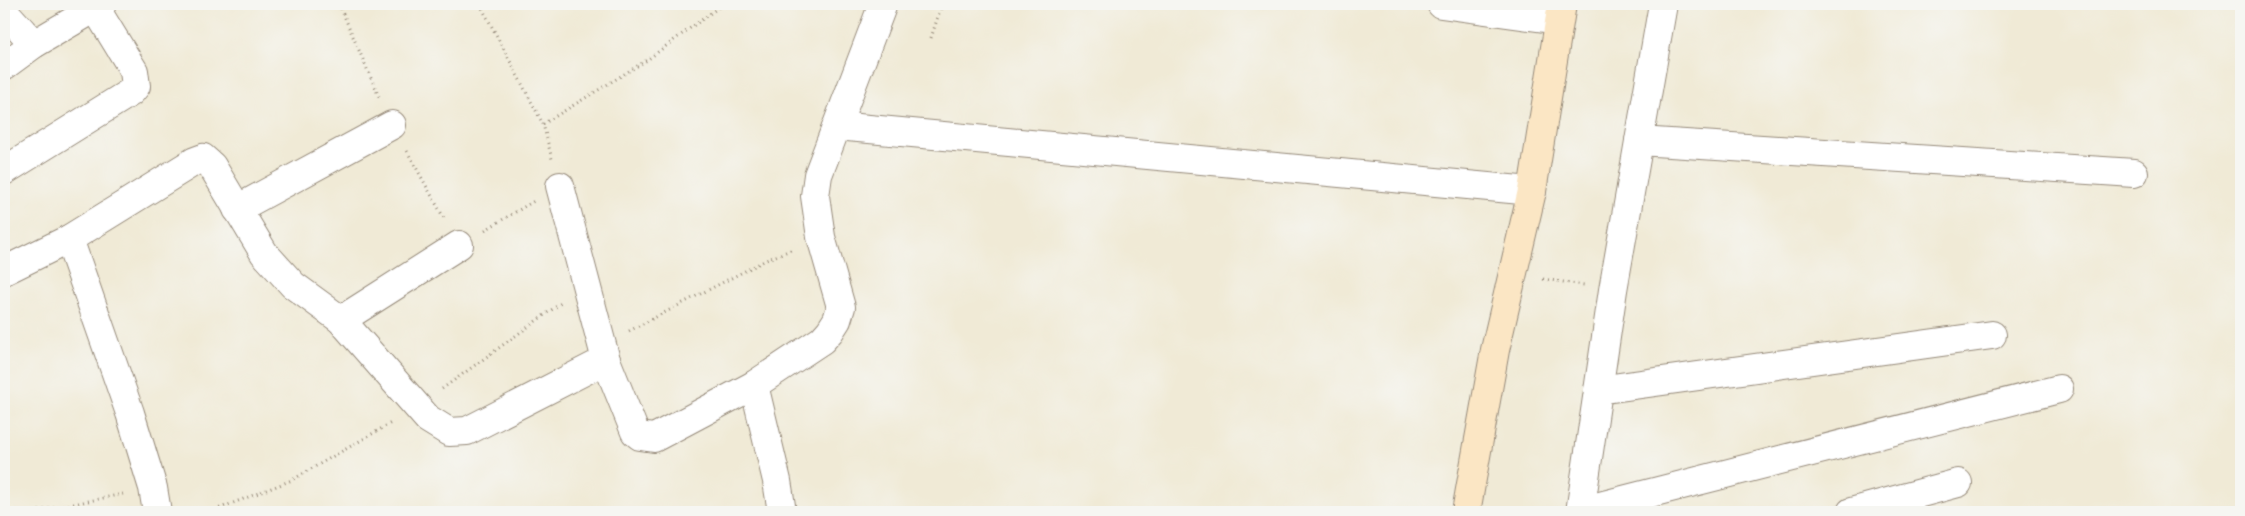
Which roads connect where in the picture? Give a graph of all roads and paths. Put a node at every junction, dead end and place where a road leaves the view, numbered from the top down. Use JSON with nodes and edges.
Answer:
{"nodes":[{"id":1,"x":339,"y":4,"type":"edge"},
{"id":2,"x":480,"y":4,"type":"edge"},
{"id":3,"x":723,"y":4,"type":"edge"},
{"id":4,"x":883,"y":4,"type":"edge"},
{"id":5,"x":942,"y":4,"type":"edge"},
{"id":6,"x":1441,"y":4,"type":"edge"},
{"id":7,"x":1663,"y":4,"type":"edge"},
{"id":8,"x":97,"y":5,"type":"edge"},
{"id":9,"x":4,"y":12,"type":"edge"},
{"id":10,"x":1560,"y":12,"type":"edge"},
{"id":11,"x":932,"y":38,"type":"dead end"},
{"id":12,"x":34,"y":44,"type":"junction"},
{"id":13,"x":4,"y":66,"type":"edge"},
{"id":14,"x":392,"y":125,"type":"junction"},
{"id":15,"x":837,"y":126,"type":"junction"},
{"id":16,"x":1639,"y":141,"type":"junction"},
{"id":17,"x":4,"y":171,"type":"edge"},
{"id":18,"x":2134,"y":173,"type":"dead end"},
{"id":19,"x":560,"y":186,"type":"joint"},
{"id":20,"x":1532,"y":191,"type":"junction"},
{"id":21,"x":237,"y":209,"type":"junction"},
{"id":22,"x":821,"y":237,"type":"junction"},
{"id":23,"x":69,"y":239,"type":"junction"},
{"id":24,"x":459,"y":245,"type":"junction"},
{"id":25,"x":4,"y":271,"type":"edge"},
{"id":26,"x":1512,"y":275,"type":"junction"},
{"id":27,"x":585,"y":285,"type":"junction"},
{"id":28,"x":1614,"y":290,"type":"junction"},
{"id":29,"x":341,"y":320,"type":"junction"},
{"id":30,"x":1992,"y":335,"type":"dead end"},
{"id":31,"x":604,"y":352,"type":"junction"},
{"id":32,"x":754,"y":384,"type":"junction"},
{"id":33,"x":2059,"y":389,"type":"dead end"},
{"id":34,"x":1598,"y":390,"type":"junction"},
{"id":35,"x":418,"y":407,"type":"junction"},
{"id":36,"x":1958,"y":483,"type":"dead end"},
{"id":37,"x":155,"y":500,"type":"edge"},
{"id":38,"x":1580,"y":511,"type":"edge"},
{"id":39,"x":34,"y":512,"type":"edge"},
{"id":40,"x":210,"y":512,"type":"edge"},
{"id":41,"x":782,"y":512,"type":"edge"},
{"id":42,"x":1466,"y":512,"type":"edge"},
{"id":43,"x":1850,"y":512,"type":"edge"}],
"edges":[{"from":1,"to":14,"type":"path"},
{"from":2,"to":3,"type":"path"},
{"from":4,"to":15,"type":"street"},
{"from":5,"to":11,"type":"path"},
{"from":6,"to":10,"type":"street"},
{"from":7,"to":16,"type":"street"},
{"from":8,"to":12,"type":"street"},
{"from":8,"to":17,"type":"street"},
{"from":9,"to":12,"type":"street"},
{"from":10,"to":20,"type":"street"},
{"from":12,"to":13,"type":"street"},
{"from":14,"to":21,"type":"street"},
{"from":14,"to":24,"type":"path"},
{"from":15,"to":20,"type":"street"},
{"from":15,"to":22,"type":"street"},
{"from":16,"to":18,"type":"street"},
{"from":16,"to":28,"type":"street"},
{"from":19,"to":24,"type":"path"},
{"from":19,"to":27,"type":"street"},
{"from":20,"to":26,"type":"street"},
{"from":21,"to":23,"type":"street"},
{"from":21,"to":29,"type":"street"},
{"from":22,"to":31,"type":"path"},
{"from":22,"to":32,"type":"street"},
{"from":23,"to":25,"type":"street"},
{"from":23,"to":37,"type":"street"},
{"from":24,"to":29,"type":"street"},
{"from":26,"to":28,"type":"path"},
{"from":26,"to":42,"type":"street"},
{"from":27,"to":31,"type":"street"},
{"from":27,"to":35,"type":"path"},
{"from":28,"to":34,"type":"street"},
{"from":29,"to":35,"type":"street"},
{"from":30,"to":34,"type":"street"},
{"from":31,"to":32,"type":"street"},
{"from":31,"to":35,"type":"street"},
{"from":32,"to":41,"type":"street"},
{"from":33,"to":38,"type":"street"},
{"from":34,"to":38,"type":"street"},
{"from":35,"to":40,"type":"path"},
{"from":36,"to":43,"type":"street"},
{"from":37,"to":39,"type":"path"}]}
